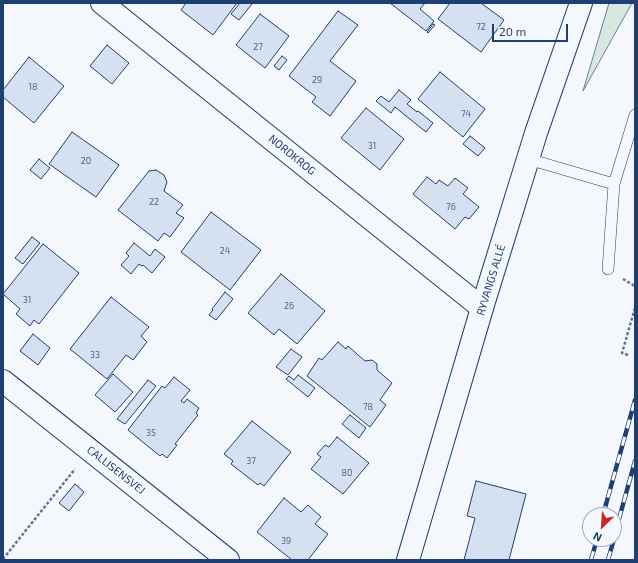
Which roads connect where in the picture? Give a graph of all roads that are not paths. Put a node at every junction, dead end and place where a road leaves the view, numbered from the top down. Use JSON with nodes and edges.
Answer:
{"nodes":[{"id":1,"x":102,"y":3,"type":"edge"},
{"id":2,"x":581,"y":3,"type":"edge"},
{"id":3,"x":635,"y":116,"type":"edge"},
{"id":4,"x":528,"y":159,"type":"junction"},
{"id":5,"x":614,"y":184,"type":"junction"},
{"id":6,"x":608,"y":269,"type":"dead end"},
{"id":7,"x":482,"y":308,"type":"junction"},
{"id":8,"x":3,"y":381,"type":"edge"},
{"id":9,"x":228,"y":560,"type":"edge"},
{"id":10,"x":408,"y":560,"type":"edge"}],
"edges":[{"from":1,"to":7,"type":"street","name":"NORDKROG"},
{"from":2,"to":4,"type":"street","name":"RYVANGS ALLÉ"},
{"from":3,"to":5,"type":"lane"},
{"from":4,"to":5,"type":"lane"},
{"from":4,"to":7,"type":"street","name":"RYVANGS ALLÉ"},
{"from":5,"to":6,"type":"lane"},
{"from":7,"to":10,"type":"street","name":"RYVANGS ALLÉ"},
{"from":8,"to":9,"type":"street","name":"CALLISENSVEJ"}]}
